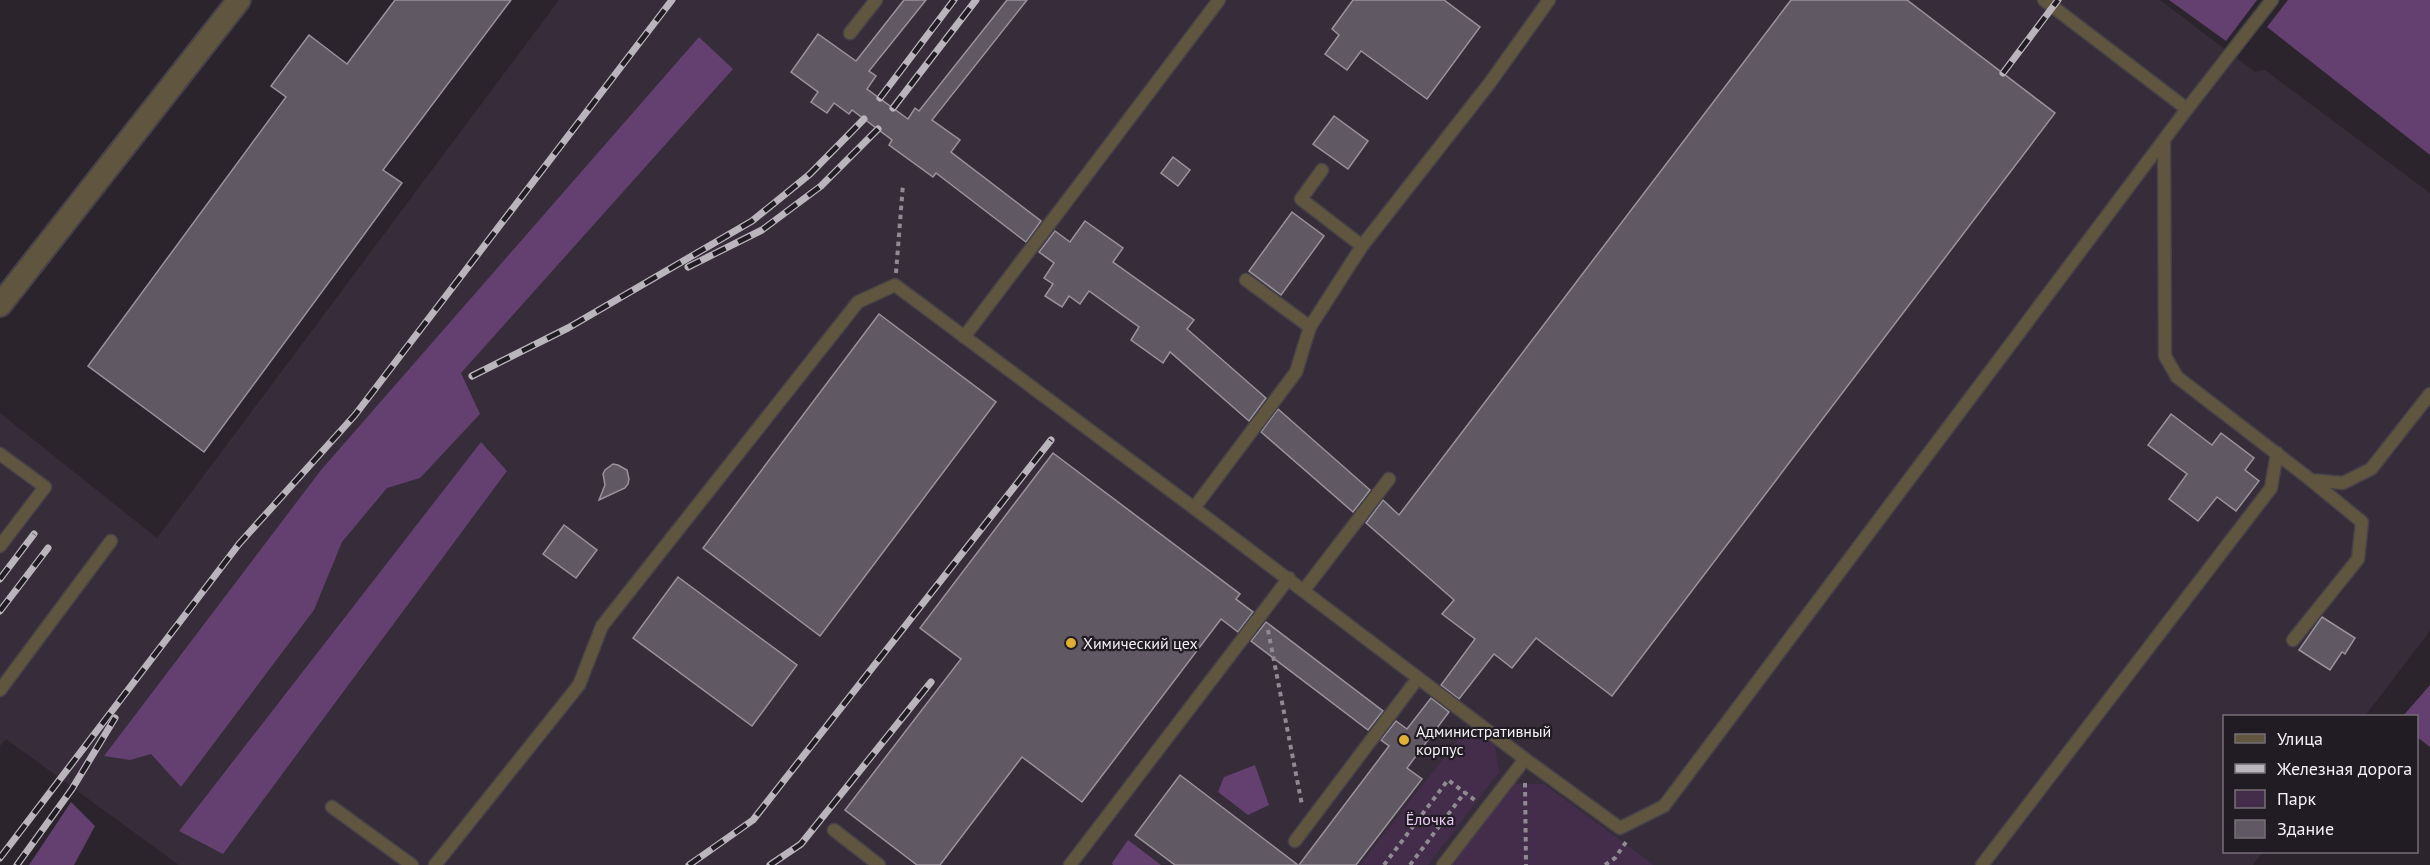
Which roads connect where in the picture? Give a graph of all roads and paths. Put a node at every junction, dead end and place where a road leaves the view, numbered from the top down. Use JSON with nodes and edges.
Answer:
{"nodes":[{"id":1,"x":239,"y":0,"type":"edge"},
{"id":2,"x":876,"y":0,"type":"edge"},
{"id":3,"x":1219,"y":0,"type":"edge"},
{"id":4,"x":1550,"y":0,"type":"edge"},
{"id":5,"x":2044,"y":0,"type":"edge"},
{"id":6,"x":2272,"y":0,"type":"edge"},
{"id":7,"x":850,"y":33,"type":"dead end"},
{"id":8,"x":2187,"y":109,"type":"junction"},
{"id":9,"x":2164,"y":140,"type":"junction"},
{"id":10,"x":1323,"y":170,"type":"dead end"},
{"id":11,"x":903,"y":184,"type":"dead end"},
{"id":12,"x":1362,"y":246,"type":"junction"},
{"id":13,"x":1246,"y":280,"type":"dead end"},
{"id":14,"x":895,"y":285,"type":"junction"},
{"id":15,"x":0,"y":304,"type":"edge"},
{"id":16,"x":1310,"y":327,"type":"junction"},
{"id":17,"x":964,"y":337,"type":"junction"},
{"id":18,"x":2430,"y":394,"type":"edge"},
{"id":19,"x":2277,"y":453,"type":"junction"},
{"id":20,"x":0,"y":454,"type":"edge"},
{"id":21,"x":1389,"y":479,"type":"dead end"},
{"id":22,"x":2312,"y":480,"type":"junction"},
{"id":23,"x":1194,"y":508,"type":"junction"},
{"id":24,"x":111,"y":541,"type":"dead end"},
{"id":25,"x":0,"y":546,"type":"edge"},
{"id":26,"x":1288,"y":579,"type":"junction"},
{"id":27,"x":1304,"y":590,"type":"junction"},
{"id":28,"x":1264,"y":611,"type":"junction"},
{"id":29,"x":2293,"y":640,"type":"dead end"},
{"id":30,"x":1418,"y":678,"type":"junction"},
{"id":31,"x":0,"y":690,"type":"edge"},
{"id":32,"x":1525,"y":759,"type":"junction"},
{"id":33,"x":1465,"y":792,"type":"junction"},
{"id":34,"x":332,"y":807,"type":"dead end"},
{"id":35,"x":1486,"y":809,"type":"junction"},
{"id":36,"x":1306,"y":827,"type":"junction"},
{"id":37,"x":1620,"y":828,"type":"junction"},
{"id":38,"x":834,"y":830,"type":"dead end"},
{"id":39,"x":1295,"y":841,"type":"dead end"},
{"id":40,"x":412,"y":865,"type":"edge"},
{"id":41,"x":435,"y":865,"type":"edge"},
{"id":42,"x":879,"y":865,"type":"edge"},
{"id":43,"x":1070,"y":865,"type":"edge"},
{"id":44,"x":1384,"y":865,"type":"edge"},
{"id":45,"x":1410,"y":865,"type":"edge"},
{"id":46,"x":1443,"y":865,"type":"edge"},
{"id":47,"x":1526,"y":865,"type":"edge"},
{"id":48,"x":1605,"y":865,"type":"edge"},
{"id":49,"x":1982,"y":865,"type":"edge"}],
"edges":[{"from":1,"to":15,"type":"street"},
{"from":2,"to":7,"type":"lane"},
{"from":3,"to":17,"type":"lane"},
{"from":4,"to":12,"type":"lane"},
{"from":5,"to":8,"type":"lane"},
{"from":6,"to":8,"type":"lane"},
{"from":8,"to":9,"type":"lane"},
{"from":9,"to":19,"type":"lane"},
{"from":9,"to":37,"type":"lane"},
{"from":10,"to":12,"type":"lane"},
{"from":11,"to":14,"type":"path"},
{"from":12,"to":16,"type":"lane"},
{"from":13,"to":16,"type":"lane"},
{"from":14,"to":17,"type":"lane"},
{"from":14,"to":41,"type":"lane"},
{"from":16,"to":23,"type":"lane"},
{"from":17,"to":23,"type":"lane"},
{"from":18,"to":22,"type":"lane"},
{"from":19,"to":22,"type":"lane"},
{"from":19,"to":49,"type":"lane"},
{"from":20,"to":25,"type":"lane"},
{"from":21,"to":27,"type":"lane"},
{"from":22,"to":29,"type":"lane"},
{"from":23,"to":26,"type":"lane"},
{"from":24,"to":31,"type":"lane"},
{"from":26,"to":27,"type":"lane"},
{"from":26,"to":28,"type":"lane"},
{"from":27,"to":30,"type":"lane"},
{"from":28,"to":36,"type":"path"},
{"from":28,"to":43,"type":"lane"},
{"from":30,"to":32,"type":"lane"},
{"from":30,"to":36,"type":"lane"},
{"from":32,"to":35,"type":"lane"},
{"from":32,"to":37,"type":"lane"},
{"from":32,"to":47,"type":"path"},
{"from":33,"to":35,"type":"path"},
{"from":33,"to":44,"type":"path"},
{"from":33,"to":45,"type":"path"},
{"from":34,"to":40,"type":"lane"},
{"from":35,"to":46,"type":"lane"},
{"from":36,"to":39,"type":"lane"},
{"from":37,"to":48,"type":"path"},
{"from":38,"to":42,"type":"lane"}]}
